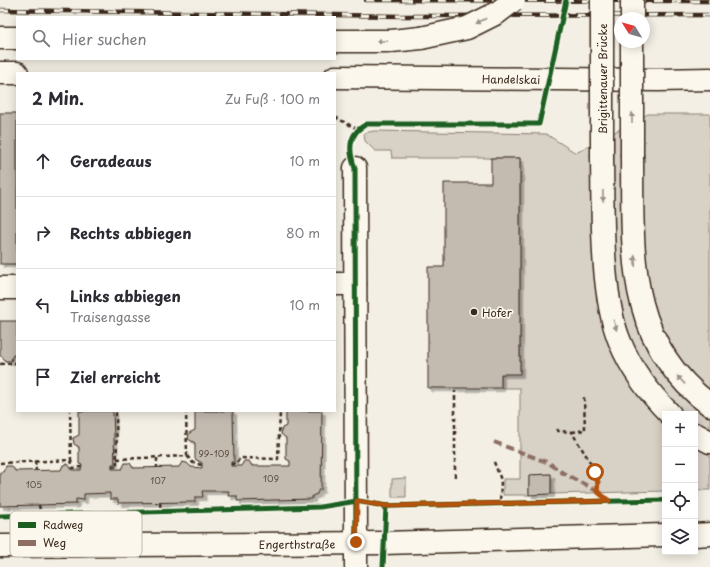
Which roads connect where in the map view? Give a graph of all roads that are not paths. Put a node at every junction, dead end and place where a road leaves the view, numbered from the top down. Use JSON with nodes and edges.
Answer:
{"nodes":[{"id":1,"x":514,"y":0,"type":"edge"},
{"id":2,"x":602,"y":0,"type":"edge"},
{"id":3,"x":632,"y":0,"type":"edge"},
{"id":4,"x":632,"y":12,"type":"edge"},
{"id":5,"x":0,"y":38,"type":"edge"},
{"id":6,"x":16,"y":38,"type":"edge"},
{"id":7,"x":336,"y":41,"type":"edge"},
{"id":8,"x":632,"y":48,"type":"edge"},
{"id":9,"x":0,"y":73,"type":"edge"},
{"id":10,"x":16,"y":73,"type":"edge"},
{"id":11,"x":336,"y":77,"type":"edge"},
{"id":12,"x":710,"y":79,"type":"edge"},
{"id":13,"x":355,"y":168,"type":"dead end"},
{"id":14,"x":345,"y":284,"type":"edge"},
{"id":15,"x":0,"y":288,"type":"edge"},
{"id":16,"x":16,"y":288,"type":"edge"},
{"id":17,"x":710,"y":405,"type":"edge"},
{"id":18,"x":667,"y":411,"type":"edge"},
{"id":19,"x":698,"y":436,"type":"edge"},
{"id":20,"x":710,"y":442,"type":"edge"},
{"id":21,"x":710,"y":534,"type":"edge"},
{"id":22,"x":662,"y":535,"type":"edge"},
{"id":23,"x":698,"y":535,"type":"edge"},
{"id":24,"x":356,"y":542,"type":"junction"},
{"id":25,"x":142,"y":544,"type":"edge"},
{"id":26,"x":0,"y":546,"type":"edge"},
{"id":27,"x":10,"y":546,"type":"edge"},
{"id":28,"x":356,"y":567,"type":"edge"}],
"edges":[{"from":1,"to":7,"type":"main road","one_way":true,"bridge":true},
{"from":2,"to":18,"type":"main road","name":"Brigittenauer Brücke","one_way":true,"bridge":true},
{"from":3,"to":4,"type":"main road","bridge":true},
{"from":5,"to":6,"type":"main road"},
{"from":17,"to":8,"type":"main road","one_way":true,"bridge":true},
{"from":9,"to":10,"type":"main road"},
{"from":11,"to":12,"type":"main road","name":"Handelskai"},
{"from":13,"to":14,"type":"main road"},
{"from":14,"to":24,"type":"main road"},
{"from":15,"to":16,"type":"main road"},
{"from":19,"to":20,"type":"main road"},
{"from":21,"to":23,"type":"main road"},
{"from":22,"to":24,"type":"main road","name":"Engerthstraße"},
{"from":24,"to":25,"type":"main road","name":"Engerthstraße"},
{"from":24,"to":28,"type":"main road"},
{"from":26,"to":27,"type":"main road","name":"Engerthstraße"}]}
